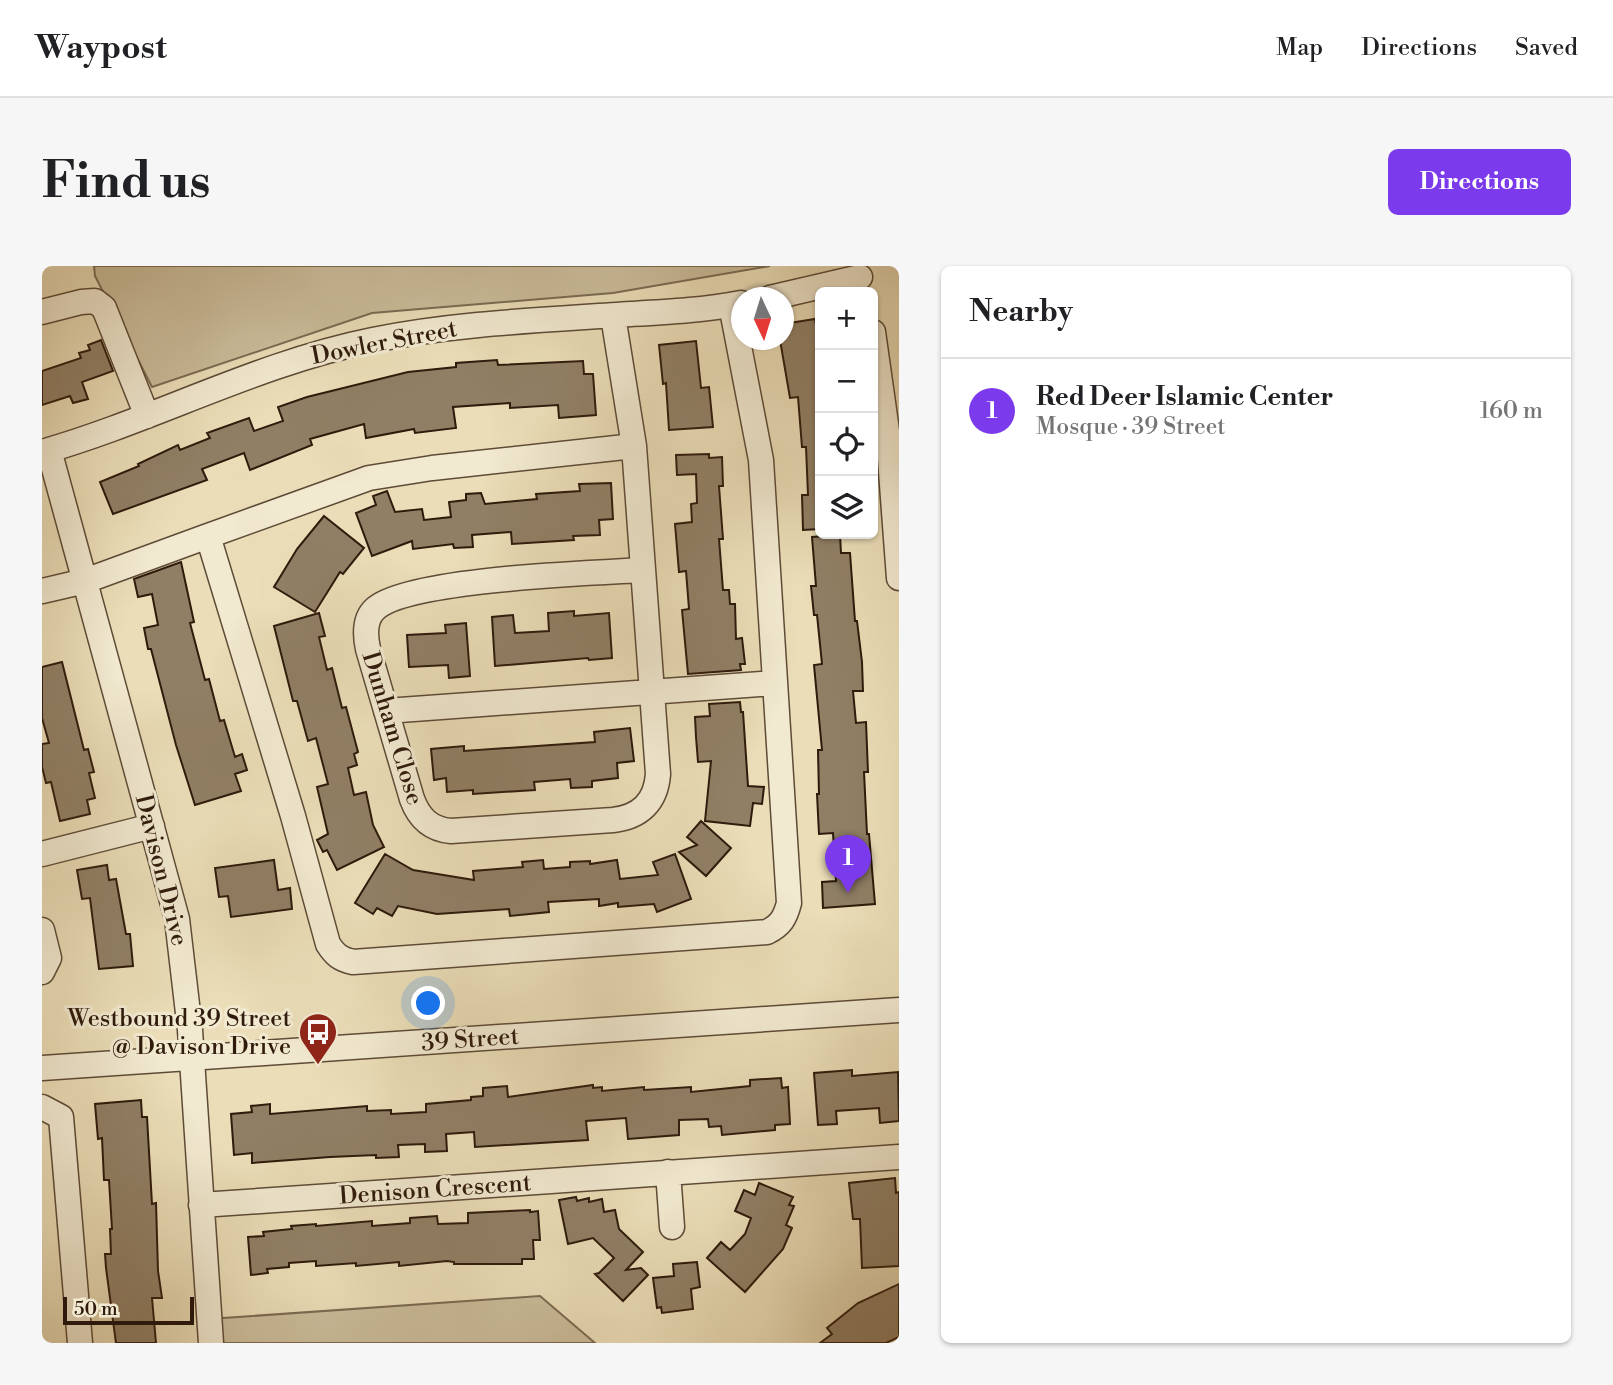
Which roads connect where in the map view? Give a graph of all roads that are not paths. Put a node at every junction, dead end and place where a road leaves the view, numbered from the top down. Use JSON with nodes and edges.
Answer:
{"nodes":[{"id":1,"x":861,"y":278,"type":"edge"},
{"id":2,"x":794,"y":293,"type":"edge"},
{"id":3,"x":731,"y":304,"type":"edge"},
{"id":4,"x":42,"y":312,"type":"edge"},
{"id":5,"x":613,"y":316,"type":"junction"},
{"id":6,"x":743,"y":350,"type":"edge"},
{"id":7,"x":876,"y":350,"type":"edge"},
{"id":8,"x":147,"y":415,"type":"junction"},
{"id":9,"x":634,"y":446,"type":"junction"},
{"id":10,"x":46,"y":451,"type":"edge"},
{"id":11,"x":208,"y":536,"type":"junction"},
{"id":12,"x":898,"y":552,"type":"edge"},
{"id":13,"x":643,"y":570,"type":"junction"},
{"id":14,"x":899,"y":578,"type":"edge"},
{"id":15,"x":85,"y":581,"type":"junction"},
{"id":16,"x":42,"y":591,"type":"edge"},
{"id":17,"x":774,"y":683,"type":"junction"},
{"id":18,"x":651,"y":692,"type":"junction"},
{"id":19,"x":386,"y":711,"type":"junction"},
{"id":20,"x":152,"y":826,"type":"junction"},
{"id":21,"x":42,"y":854,"type":"edge"},
{"id":22,"x":42,"y":930,"type":"edge"},
{"id":23,"x":42,"y":972,"type":"edge"},
{"id":24,"x":899,"y":1010,"type":"edge"},
{"id":25,"x":191,"y":1057,"type":"junction"},
{"id":26,"x":42,"y":1068,"type":"edge"},
{"id":27,"x":42,"y":1107,"type":"edge"},
{"id":28,"x":899,"y":1157,"type":"edge"},
{"id":29,"x":668,"y":1172,"type":"junction"},
{"id":30,"x":201,"y":1205,"type":"junction"},
{"id":31,"x":672,"y":1227,"type":"dead end"},
{"id":32,"x":80,"y":1343,"type":"edge"},
{"id":33,"x":211,"y":1343,"type":"edge"}],
"edges":[{"from":1,"to":2,"type":"street"},
{"from":3,"to":5,"type":"street","name":"Dowler Street"},
{"from":4,"to":8,"type":"street"},
{"from":5,"to":8,"type":"street","name":"Dowler Street"},
{"from":5,"to":9,"type":"street","name":"Dunham Close"},
{"from":6,"to":17,"type":"street"},
{"from":7,"to":12,"type":"street"},
{"from":8,"to":10,"type":"street","name":"Dowler Street"},
{"from":9,"to":11,"type":"street"},
{"from":9,"to":13,"type":"street","name":"Dunham Close"},
{"from":10,"to":15,"type":"street","name":"Davison Drive"},
{"from":11,"to":15,"type":"street"},
{"from":11,"to":17,"type":"street"},
{"from":12,"to":14,"type":"street"},
{"from":13,"to":18,"type":"street","name":"Dunham Close"},
{"from":13,"to":19,"type":"street","name":"Dunham Close"},
{"from":15,"to":16,"type":"street"},
{"from":15,"to":20,"type":"street","name":"Davison Drive"},
{"from":17,"to":18,"type":"street"},
{"from":18,"to":19,"type":"street"},
{"from":18,"to":19,"type":"street","name":"Dunham Close"},
{"from":20,"to":21,"type":"street"},
{"from":20,"to":25,"type":"street","name":"Davison Drive"},
{"from":22,"to":23,"type":"street"},
{"from":24,"to":25,"type":"street","name":"39 Street"},
{"from":25,"to":26,"type":"street","name":"39 Street"},
{"from":25,"to":30,"type":"street","name":"Davison Drive"},
{"from":27,"to":32,"type":"street"},
{"from":28,"to":29,"type":"street","name":"Denison Crescent"},
{"from":29,"to":30,"type":"street","name":"Denison Crescent"},
{"from":29,"to":31,"type":"street"},
{"from":30,"to":33,"type":"street","name":"Davison Drive"}]}
